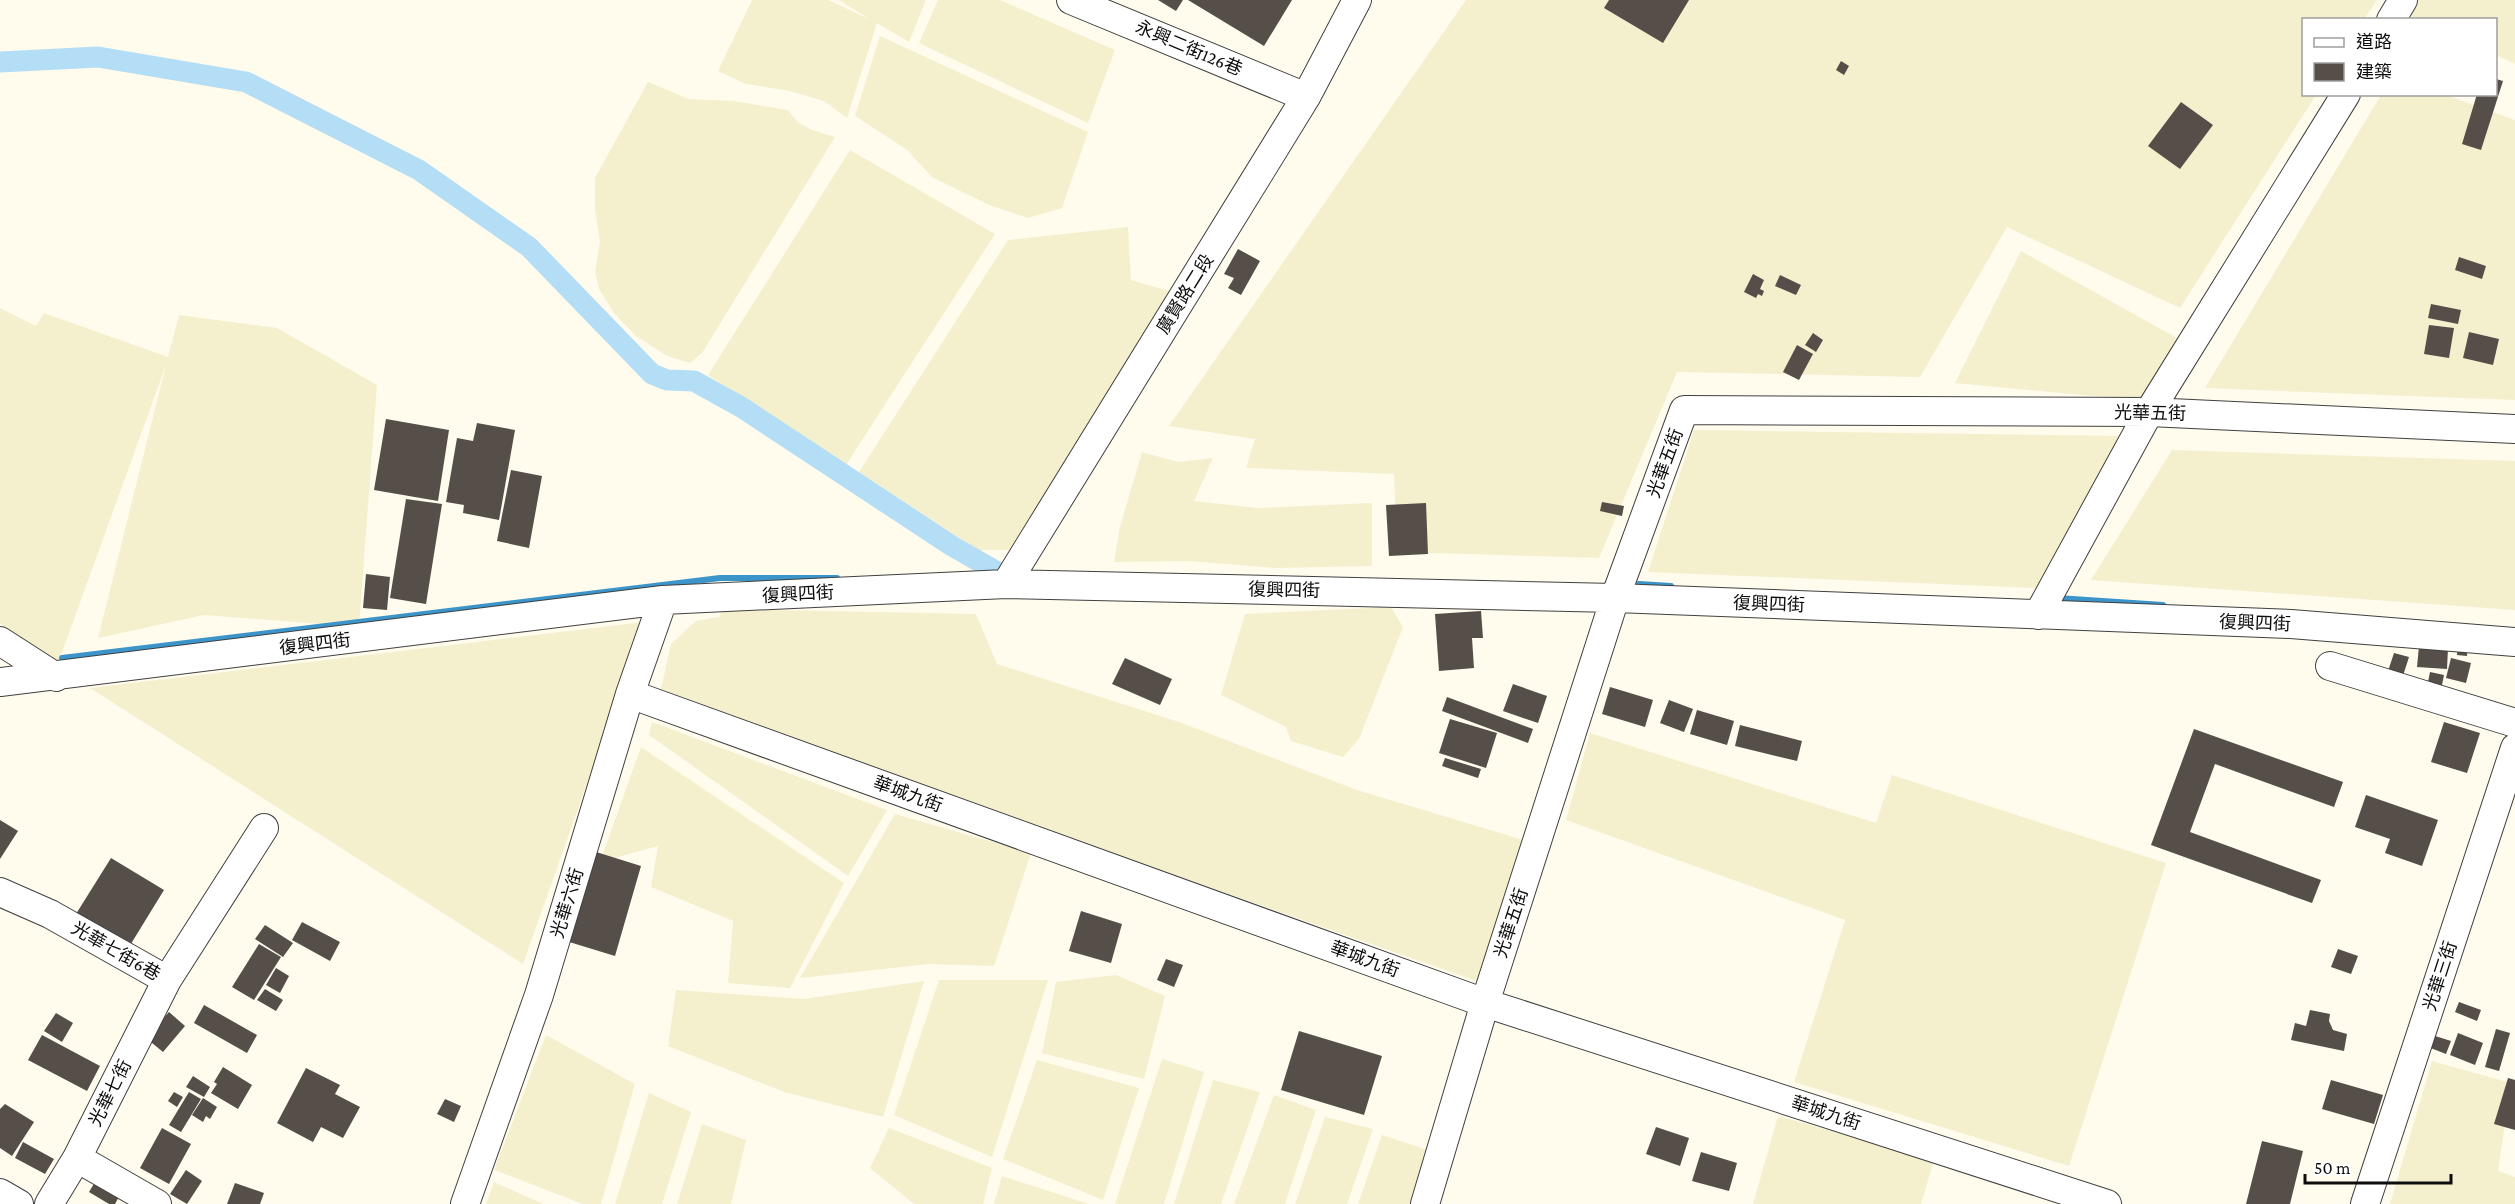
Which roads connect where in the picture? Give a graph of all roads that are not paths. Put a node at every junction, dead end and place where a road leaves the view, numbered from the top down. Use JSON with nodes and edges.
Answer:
{"nodes":[{"id":1,"x":1071,"y":0,"type":"edge"},
{"id":2,"x":1357,"y":0,"type":"edge"},
{"id":3,"x":2403,"y":0,"type":"edge"},
{"id":4,"x":2392,"y":18,"type":"edge"},
{"id":5,"x":2345,"y":96,"type":"edge"},
{"id":6,"x":1306,"y":97,"type":"junction"},
{"id":7,"x":2149,"y":412,"type":"junction"},
{"id":8,"x":2515,"y":429,"type":"edge"},
{"id":9,"x":1006,"y":584,"type":"junction"},
{"id":10,"x":1616,"y":598,"type":"junction"},
{"id":11,"x":663,"y":600,"type":"junction"},
{"id":12,"x":2038,"y":615,"type":"junction"},
{"id":13,"x":0,"y":641,"type":"edge"},
{"id":14,"x":2515,"y":642,"type":"edge"},
{"id":15,"x":2330,"y":666,"type":"dead end"},
{"id":16,"x":56,"y":677,"type":"junction"},
{"id":17,"x":0,"y":682,"type":"edge"},
{"id":18,"x":630,"y":694,"type":"junction"},
{"id":19,"x":2515,"y":723,"type":"edge"},
{"id":20,"x":2515,"y":748,"type":"edge"},
{"id":21,"x":264,"y":828,"type":"dead end"},
{"id":22,"x":0,"y":892,"type":"edge"},
{"id":23,"x":167,"y":980,"type":"junction"},
{"id":24,"x":1485,"y":1003,"type":"junction"},
{"id":25,"x":77,"y":1158,"type":"junction"},
{"id":26,"x":0,"y":1193,"type":"edge"},
{"id":27,"x":19,"y":1204,"type":"edge"},
{"id":28,"x":50,"y":1204,"type":"edge"},
{"id":29,"x":157,"y":1204,"type":"edge"},
{"id":30,"x":465,"y":1204,"type":"edge"},
{"id":31,"x":1425,"y":1204,"type":"edge"},
{"id":32,"x":2107,"y":1204,"type":"edge"},
{"id":33,"x":2365,"y":1204,"type":"edge"}],
"edges":[{"from":1,"to":6,"type":"street","name":"永興二街126巷"},
{"from":2,"to":6,"type":"street","name":"廣賢路二段"},
{"from":3,"to":4,"type":"street"},
{"from":5,"to":7,"type":"street"},
{"from":6,"to":9,"type":"street","name":"廣賢路二段"},
{"from":7,"to":8,"type":"street","name":"光華五街"},
{"from":7,"to":10,"type":"street","name":"光華五街"},
{"from":7,"to":12,"type":"street"},
{"from":9,"to":10,"type":"street","name":"復興四街"},
{"from":9,"to":11,"type":"street","name":"復興四街"},
{"from":10,"to":12,"type":"street","name":"復興四街"},
{"from":10,"to":24,"type":"street","name":"光華五街"},
{"from":11,"to":16,"type":"street","name":"復興四街"},
{"from":11,"to":18,"type":"street","name":"光華六街"},
{"from":12,"to":14,"type":"street","name":"復興四街"},
{"from":13,"to":16,"type":"street"},
{"from":15,"to":19,"type":"street"},
{"from":16,"to":17,"type":"street","name":"復興四街"},
{"from":18,"to":24,"type":"street","name":"華城九街"},
{"from":18,"to":30,"type":"street","name":"光華六街"},
{"from":20,"to":33,"type":"street","name":"光華三街"},
{"from":21,"to":23,"type":"street","name":"光華七街6巷"},
{"from":22,"to":23,"type":"street","name":"光華七街6巷"},
{"from":23,"to":25,"type":"street","name":"光華七街"},
{"from":24,"to":31,"type":"street","name":"光華五街"},
{"from":24,"to":32,"type":"street","name":"華城九街"},
{"from":25,"to":28,"type":"street","name":"光華七街"},
{"from":25,"to":29,"type":"street"},
{"from":26,"to":27,"type":"street"}]}
